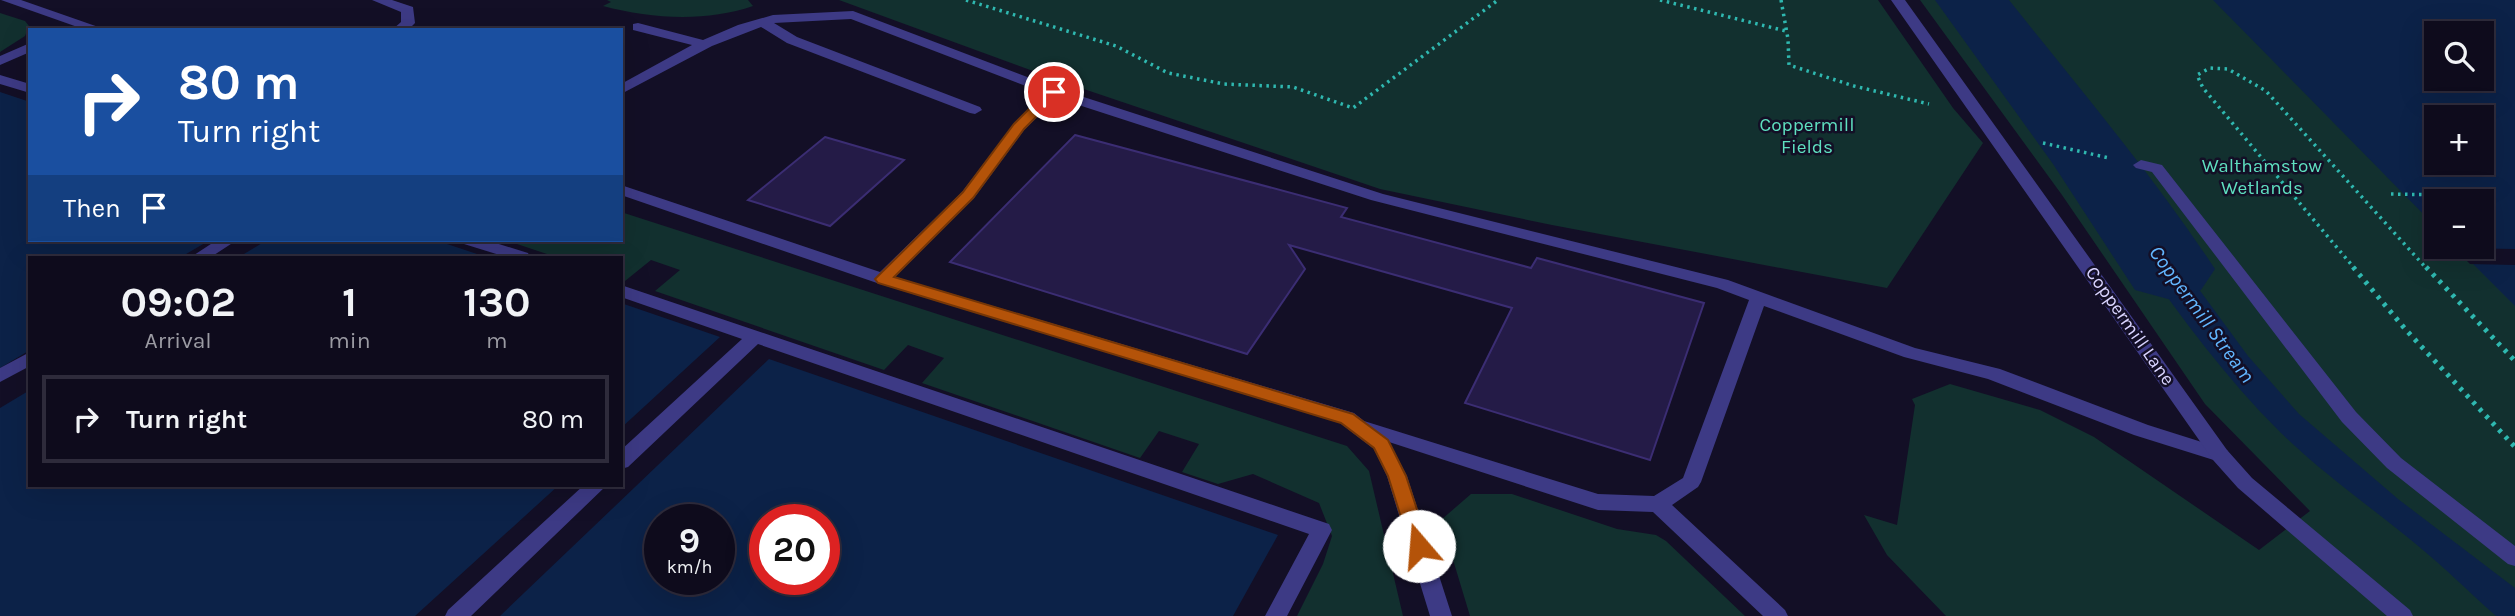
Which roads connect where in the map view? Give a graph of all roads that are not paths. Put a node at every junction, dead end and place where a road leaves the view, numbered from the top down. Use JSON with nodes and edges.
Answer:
{"nodes":[{"id":1,"x":8,"y":0,"type":"edge"},
{"id":2,"x":379,"y":0,"type":"edge"},
{"id":3,"x":1898,"y":0,"type":"edge"},
{"id":4,"x":763,"y":22,"type":"junction"},
{"id":5,"x":74,"y":27,"type":"edge"},
{"id":6,"x":638,"y":27,"type":"dead end"},
{"id":7,"x":401,"y":28,"type":"edge"},
{"id":8,"x":704,"y":44,"type":"junction"},
{"id":9,"x":28,"y":48,"type":"edge"},
{"id":10,"x":0,"y":61,"type":"edge"},
{"id":11,"x":0,"y":79,"type":"edge"},
{"id":12,"x":28,"y":88,"type":"edge"},
{"id":13,"x":623,"y":89,"type":"edge"},
{"id":14,"x":1054,"y":92,"type":"junction"},
{"id":15,"x":975,"y":110,"type":"dead end"},
{"id":16,"x":2141,"y":165,"type":"road end"},
{"id":17,"x":623,"y":191,"type":"edge"},
{"id":18,"x":226,"y":242,"type":"edge"},
{"id":19,"x":476,"y":242,"type":"edge"},
{"id":20,"x":202,"y":256,"type":"edge"},
{"id":21,"x":519,"y":256,"type":"edge"},
{"id":22,"x":883,"y":279,"type":"junction"},
{"id":23,"x":623,"y":292,"type":"edge"},
{"id":24,"x":1759,"y":297,"type":"junction"},
{"id":25,"x":755,"y":337,"type":"junction"},
{"id":26,"x":28,"y":359,"type":"edge"},
{"id":27,"x":0,"y":376,"type":"edge"},
{"id":28,"x":1353,"y":423,"type":"junction"},
{"id":29,"x":2220,"y":455,"type":"junction"},
{"id":30,"x":623,"y":460,"type":"edge"},
{"id":31,"x":595,"y":487,"type":"edge"},
{"id":32,"x":1658,"y":504,"type":"junction"},
{"id":33,"x":2515,"y":558,"type":"edge"},
{"id":34,"x":456,"y":616,"type":"edge"},
{"id":35,"x":1276,"y":616,"type":"edge"},
{"id":36,"x":1441,"y":616,"type":"edge"},
{"id":37,"x":1777,"y":616,"type":"edge"},
{"id":38,"x":2402,"y":616,"type":"edge"}],
"edges":[{"from":1,"to":5,"type":"street"},
{"from":2,"to":7,"type":"street"},
{"from":3,"to":29,"type":"street","name":"Coppermill Lane"},
{"from":4,"to":8,"type":"street"},
{"from":4,"to":14,"type":"street"},
{"from":4,"to":15,"type":"street"},
{"from":6,"to":8,"type":"street"},
{"from":8,"to":13,"type":"street"},
{"from":9,"to":10,"type":"street"},
{"from":11,"to":12,"type":"street"},
{"from":14,"to":22,"type":"street"},
{"from":14,"to":24,"type":"street"},
{"from":16,"to":33,"type":"street"},
{"from":17,"to":22,"type":"street"},
{"from":18,"to":20,"type":"street"},
{"from":19,"to":21,"type":"street"},
{"from":22,"to":28,"type":"street"},
{"from":23,"to":25,"type":"street"},
{"from":24,"to":29,"type":"street"},
{"from":24,"to":32,"type":"street"},
{"from":25,"to":30,"type":"street"},
{"from":25,"to":35,"type":"street"},
{"from":26,"to":27,"type":"street"},
{"from":28,"to":32,"type":"street"},
{"from":28,"to":36,"type":"street"},
{"from":29,"to":38,"type":"street","name":"Coppermill Lane"},
{"from":31,"to":34,"type":"street"},
{"from":32,"to":37,"type":"street"}]}
